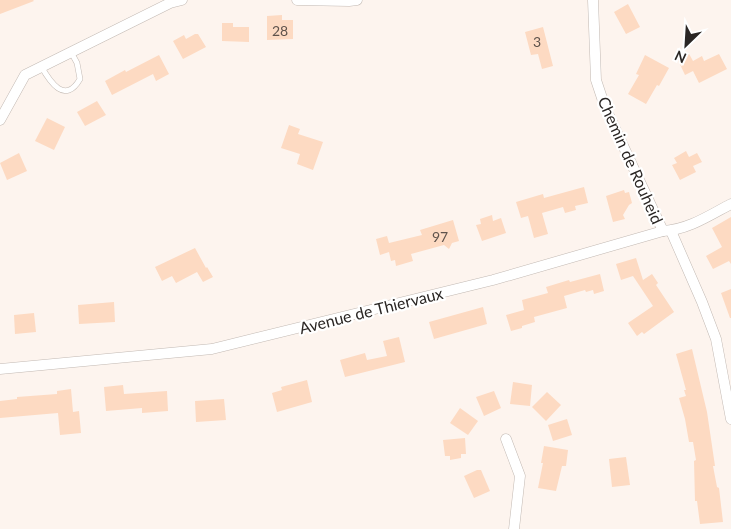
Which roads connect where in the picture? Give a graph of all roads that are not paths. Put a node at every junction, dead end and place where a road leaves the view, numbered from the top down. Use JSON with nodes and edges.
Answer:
{"nodes":[{"id":1,"x":182,"y":0,"type":"edge"},
{"id":2,"x":297,"y":0,"type":"edge"},
{"id":3,"x":357,"y":0,"type":"edge"},
{"id":4,"x":593,"y":0,"type":"edge"},
{"id":5,"x":71,"y":51,"type":"junction"},
{"id":6,"x":41,"y":66,"type":"junction"},
{"id":7,"x":0,"y":120,"type":"edge"},
{"id":8,"x":731,"y":204,"type":"edge"},
{"id":9,"x":667,"y":231,"type":"junction"},
{"id":10,"x":0,"y":369,"type":"edge"},
{"id":11,"x":731,"y":419,"type":"edge"},
{"id":12,"x":506,"y":440,"type":"dead end"},
{"id":13,"x":514,"y":529,"type":"edge"}],
"edges":[{"from":1,"to":5,"type":"street"},
{"from":2,"to":3,"type":"street"},
{"from":4,"to":9,"type":"street","name":"Chemin de Rouheid"},
{"from":5,"to":6,"type":"street"},
{"from":5,"to":6,"type":"lane"},
{"from":6,"to":7,"type":"street"},
{"from":8,"to":9,"type":"street","name":"Avenue de Thiervaux"},
{"from":9,"to":10,"type":"street","name":"Avenue de Thiervaux"},
{"from":9,"to":11,"type":"street","name":"Chemin de Rouheid"},
{"from":12,"to":13,"type":"street"}]}
